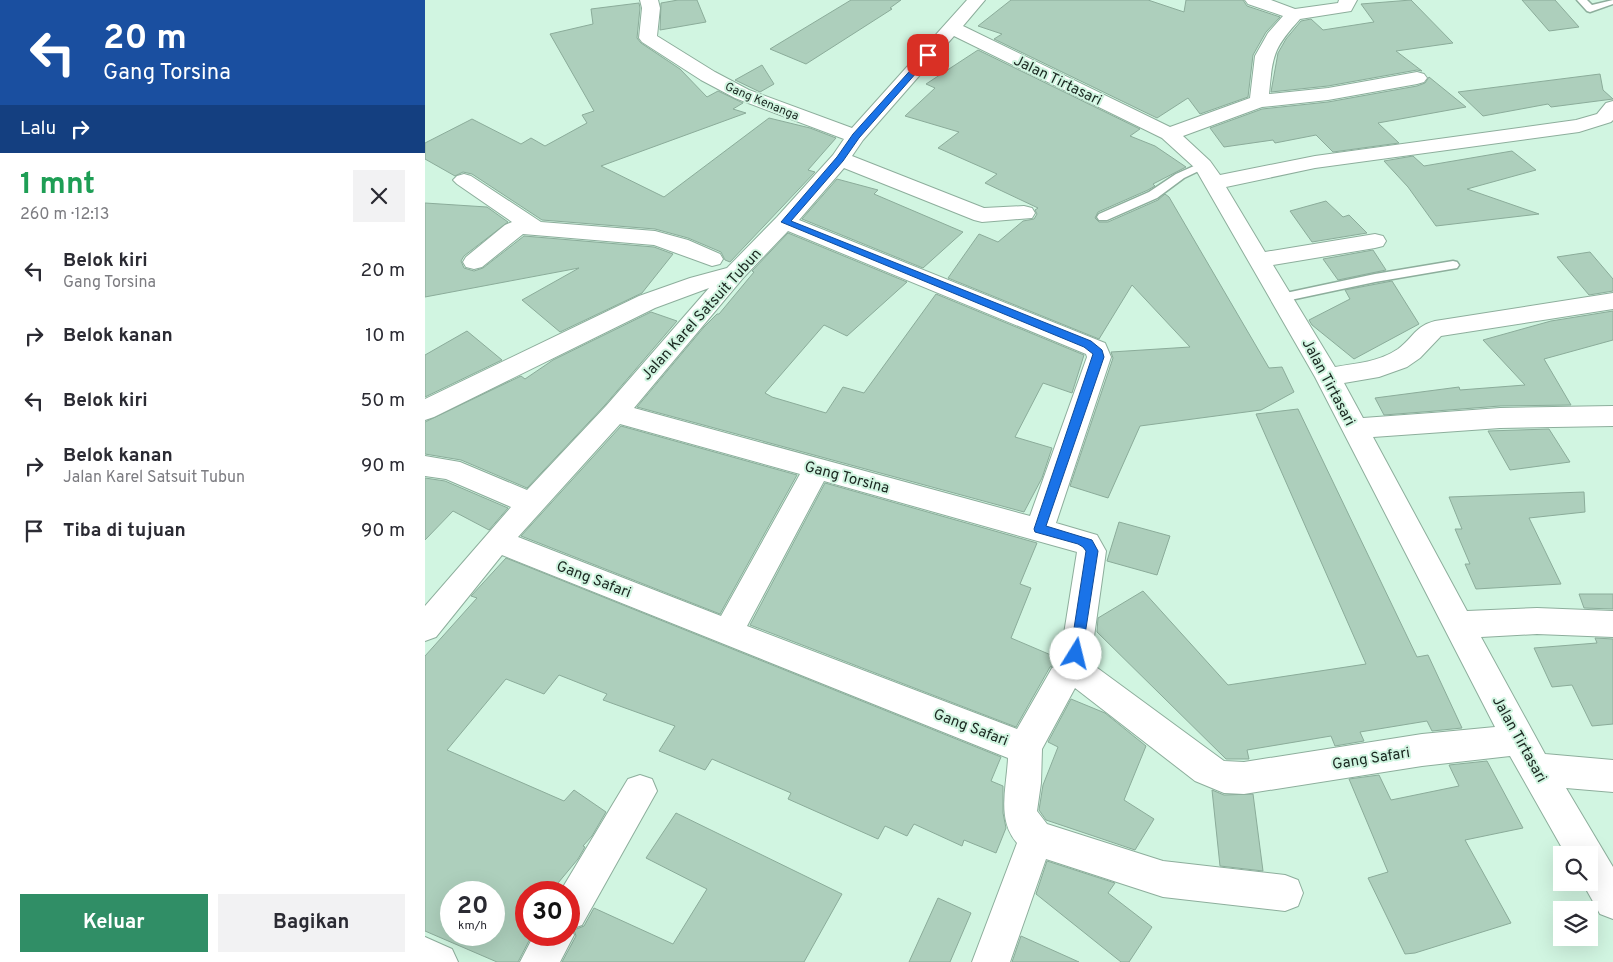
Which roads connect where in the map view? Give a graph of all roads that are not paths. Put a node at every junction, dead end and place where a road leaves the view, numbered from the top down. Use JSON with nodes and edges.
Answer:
{"nodes":[{"id":1,"x":649,"y":0,"type":"edge"},
{"id":2,"x":976,"y":0,"type":"edge"},
{"id":3,"x":1254,"y":0,"type":"edge"},
{"id":4,"x":1348,"y":0,"type":"edge"},
{"id":5,"x":1582,"y":0,"type":"edge"},
{"id":6,"x":1613,"y":1,"type":"edge"},
{"id":7,"x":1294,"y":14,"type":"junction"},
{"id":8,"x":952,"y":28,"type":"junction"},
{"id":9,"x":1417,"y":78,"type":"dead end"},
{"id":10,"x":1259,"y":101,"type":"junction"},
{"id":11,"x":1613,"y":106,"type":"edge"},
{"id":12,"x":1604,"y":123,"type":"edge"},
{"id":13,"x":1169,"y":134,"type":"junction"},
{"id":14,"x":856,"y":136,"type":"junction"},
{"id":15,"x":840,"y":159,"type":"junction"},
{"id":16,"x":1208,"y":174,"type":"junction"},
{"id":17,"x":464,"y":180,"type":"dead end"},
{"id":18,"x":1024,"y":213,"type":"dead end"},
{"id":19,"x":1103,"y":217,"type":"dead end"},
{"id":20,"x":785,"y":222,"type":"junction"},
{"id":21,"x":534,"y":226,"type":"junction"},
{"id":22,"x":1375,"y":241,"type":"dead end"},
{"id":23,"x":1259,"y":260,"type":"junction"},
{"id":24,"x":474,"y":262,"type":"dead end"},
{"id":25,"x":726,"y":265,"type":"junction"},
{"id":26,"x":1453,"y":265,"type":"dead end"},
{"id":27,"x":1281,"y":298,"type":"junction"},
{"id":28,"x":1613,"y":301,"type":"edge"},
{"id":29,"x":1329,"y":377,"type":"junction"},
{"id":30,"x":425,"y":410,"type":"edge"},
{"id":31,"x":615,"y":413,"type":"junction"},
{"id":32,"x":1613,"y":416,"type":"edge"},
{"id":33,"x":1354,"y":428,"type":"junction"},
{"id":34,"x":425,"y":466,"type":"edge"},
{"id":35,"x":817,"y":469,"type":"junction"},
{"id":36,"x":531,"y":504,"type":"junction"},
{"id":37,"x":1040,"y":529,"type":"junction"},
{"id":38,"x":497,"y":541,"type":"junction"},
{"id":39,"x":1613,"y":624,"type":"edge"},
{"id":40,"x":1460,"y":625,"type":"junction"},
{"id":41,"x":425,"y":628,"type":"edge"},
{"id":42,"x":728,"y":632,"type":"junction"},
{"id":43,"x":1073,"y":673,"type":"junction"},
{"id":44,"x":1519,"y":740,"type":"junction"},
{"id":45,"x":1025,"y":747,"type":"junction"},
{"id":46,"x":1536,"y":769,"type":"junction"},
{"id":47,"x":1613,"y":776,"type":"edge"},
{"id":48,"x":640,"y":791,"type":"dead end"},
{"id":49,"x":1036,"y":838,"type":"junction"},
{"id":50,"x":1581,"y":846,"type":"edge"},
{"id":51,"x":580,"y":893,"type":"edge"},
{"id":52,"x":1285,"y":893,"type":"dead end"},
{"id":53,"x":548,"y":946,"type":"edge"},
{"id":54,"x":425,"y":956,"type":"edge"},
{"id":55,"x":439,"y":962,"type":"edge"},
{"id":56,"x":539,"y":962,"type":"edge"},
{"id":57,"x":991,"y":962,"type":"edge"}],
"edges":[{"from":1,"to":14,"type":"street","name":"Gang Kenanga"},
{"from":2,"to":8,"type":"street","name":"Jalan Karel Satsuit Tubun"},
{"from":3,"to":7,"type":"street"},
{"from":4,"to":7,"type":"street"},
{"from":5,"to":6,"type":"lane"},
{"from":7,"to":10,"type":"street"},
{"from":8,"to":13,"type":"street","name":"Jalan Tirtasari"},
{"from":8,"to":14,"type":"street","name":"Jalan Karel Satsuit Tubun"},
{"from":9,"to":10,"type":"street"},
{"from":10,"to":13,"type":"street"},
{"from":11,"to":12,"type":"street"},
{"from":12,"to":16,"type":"street"},
{"from":13,"to":16,"type":"street","name":"Jalan Tirtasari"},
{"from":14,"to":15,"type":"street","name":"Jalan Karel Satsuit Tubun"},
{"from":15,"to":18,"type":"street"},
{"from":15,"to":20,"type":"street","name":"Jalan Karel Satsuit Tubun"},
{"from":16,"to":19,"type":"lane"},
{"from":16,"to":23,"type":"street","name":"Jalan Tirtasari"},
{"from":17,"to":21,"type":"street"},
{"from":20,"to":25,"type":"street","name":"Jalan Karel Satsuit Tubun"},
{"from":20,"to":37,"type":"street"},
{"from":21,"to":24,"type":"street"},
{"from":21,"to":25,"type":"street"},
{"from":22,"to":23,"type":"street"},
{"from":23,"to":27,"type":"street","name":"Jalan Tirtasari"},
{"from":25,"to":30,"type":"street"},
{"from":25,"to":31,"type":"street","name":"Jalan Karel Satsuit Tubun"},
{"from":26,"to":27,"type":"lane"},
{"from":27,"to":29,"type":"street","name":"Jalan Tirtasari"},
{"from":28,"to":29,"type":"street"},
{"from":29,"to":33,"type":"street","name":"Jalan Tirtasari"},
{"from":31,"to":35,"type":"street","name":"Gang Torsina"},
{"from":31,"to":36,"type":"street","name":"Jalan Karel Satsuit Tubun"},
{"from":32,"to":33,"type":"street"},
{"from":33,"to":40,"type":"street","name":"Jalan Tirtasari"},
{"from":34,"to":36,"type":"street"},
{"from":35,"to":37,"type":"street","name":"Gang Torsina"},
{"from":35,"to":42,"type":"street"},
{"from":36,"to":38,"type":"street","name":"Jalan Karel Satsuit Tubun"},
{"from":37,"to":43,"type":"street","name":"Gang Torsina"},
{"from":38,"to":41,"type":"street","name":"Jalan Karel Satsuit Tubun"},
{"from":38,"to":42,"type":"street","name":"Gang Safari"},
{"from":39,"to":40,"type":"street"},
{"from":40,"to":44,"type":"street","name":"Jalan Tirtasari"},
{"from":42,"to":45,"type":"street","name":"Gang Safari"},
{"from":43,"to":44,"type":"street","name":"Gang Safari"},
{"from":43,"to":45,"type":"street","name":"Gang Safari"},
{"from":44,"to":46,"type":"street","name":"Jalan Tirtasari"},
{"from":45,"to":49,"type":"street"},
{"from":46,"to":47,"type":"street"},
{"from":46,"to":50,"type":"street","name":"Jalan Tirtasari"},
{"from":48,"to":51,"type":"street"},
{"from":49,"to":52,"type":"street"},
{"from":49,"to":57,"type":"street"},
{"from":53,"to":56,"type":"street"},
{"from":54,"to":55,"type":"street"}]}
